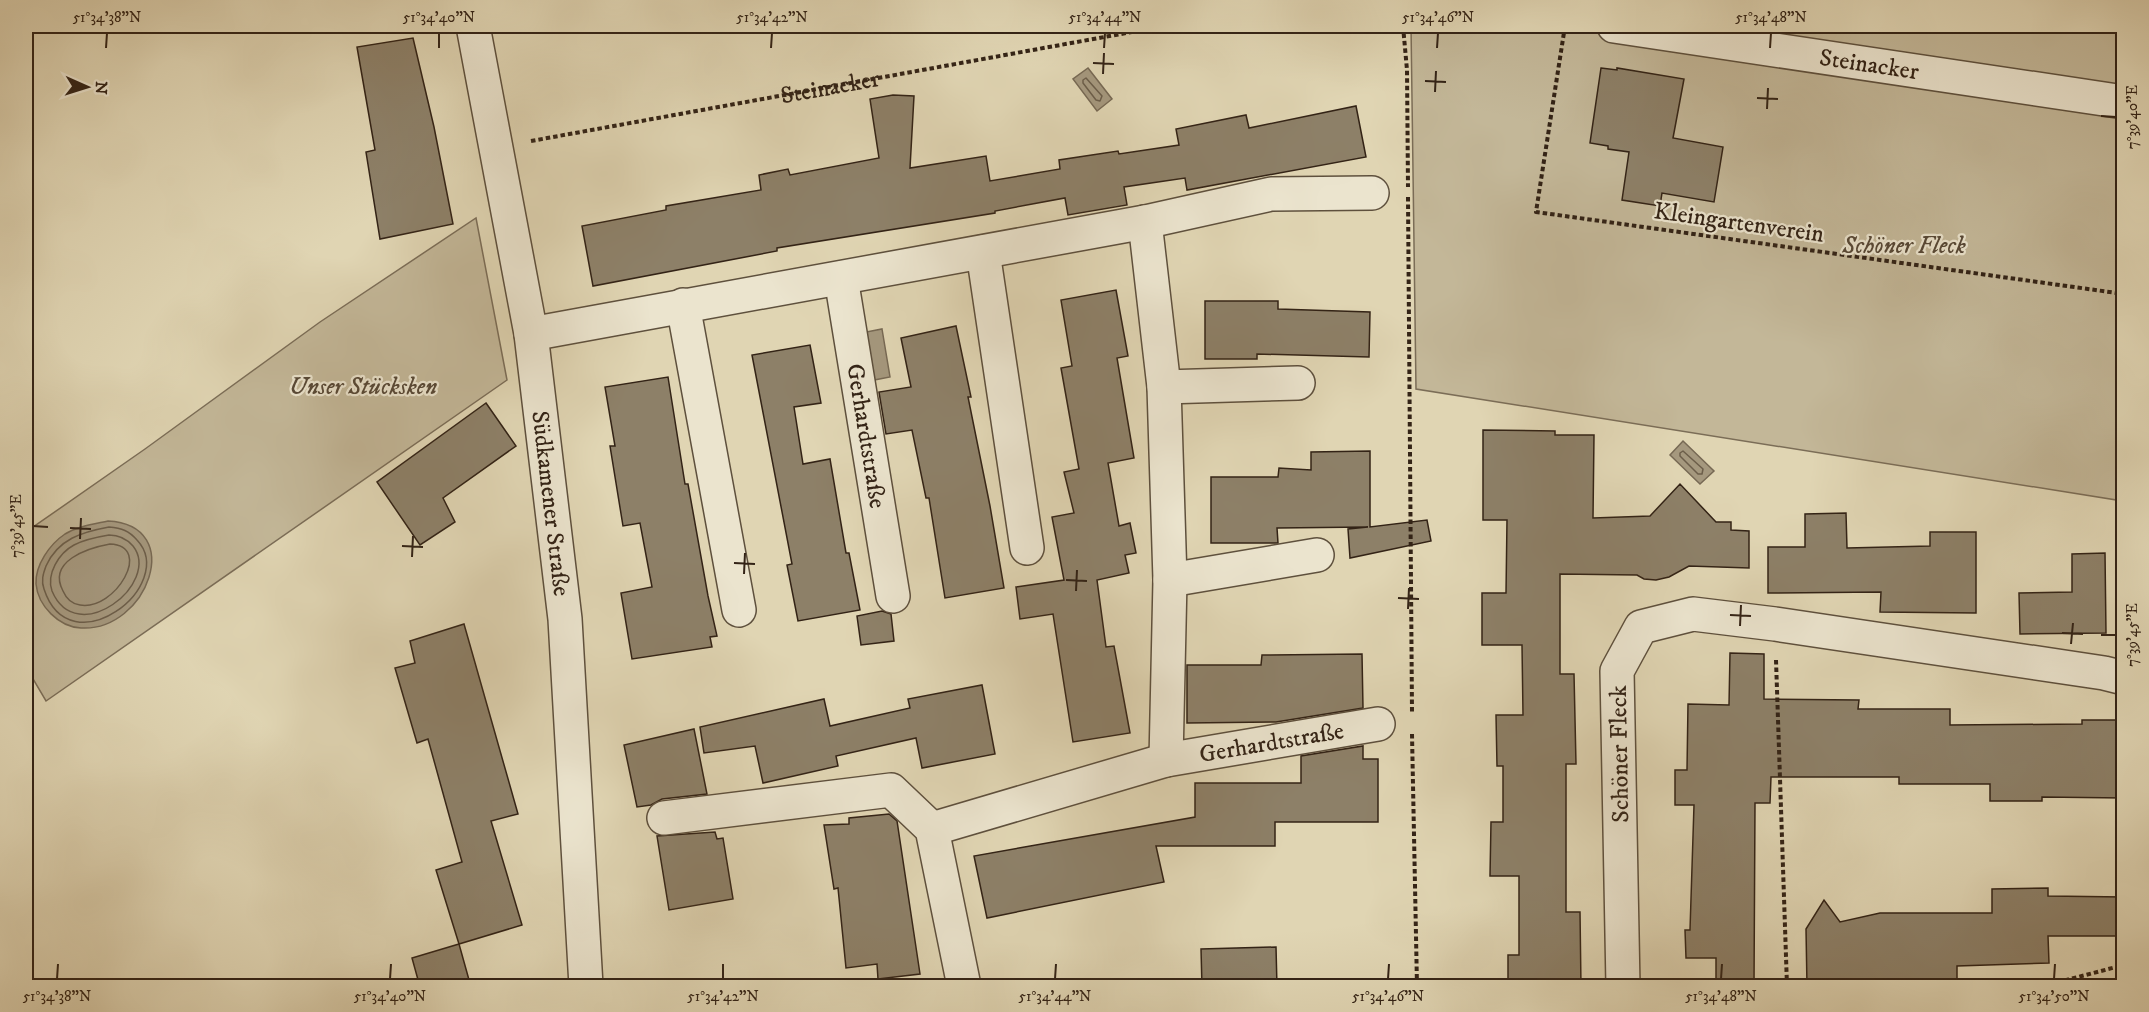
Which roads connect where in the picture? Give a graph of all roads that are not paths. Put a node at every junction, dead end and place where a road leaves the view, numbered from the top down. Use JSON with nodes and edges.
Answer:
{"nodes":[{"id":1,"x":473,"y":26,"type":"edge"},
{"id":2,"x":1614,"y":26,"type":"edge"},
{"id":3,"x":2124,"y":102,"type":"edge"},
{"id":4,"x":1372,"y":193,"type":"dead end"},
{"id":5,"x":1146,"y":222,"type":"junction"},
{"id":6,"x":983,"y":252,"type":"junction"},
{"id":7,"x":841,"y":278,"type":"junction"},
{"id":8,"x":683,"y":305,"type":"junction"},
{"id":9,"x":531,"y":334,"type":"junction"},
{"id":10,"x":1298,"y":383,"type":"dead end"},
{"id":11,"x":1164,"y":387,"type":"junction"},
{"id":12,"x":1027,"y":548,"type":"dead end"},
{"id":13,"x":1317,"y":555,"type":"dead end"},
{"id":14,"x":1170,"y":580,"type":"junction"},
{"id":15,"x":893,"y":596,"type":"dead end"},
{"id":16,"x":739,"y":610,"type":"dead end"},
{"id":17,"x":2124,"y":678,"type":"edge"},
{"id":18,"x":1378,"y":724,"type":"dead end"},
{"id":19,"x":1166,"y":760,"type":"junction"},
{"id":20,"x":664,"y":818,"type":"dead end"},
{"id":21,"x":932,"y":829,"type":"junction"},
{"id":22,"x":586,"y":987,"type":"edge"},
{"id":23,"x":964,"y":987,"type":"edge"},
{"id":24,"x":1623,"y":987,"type":"edge"}],
"edges":[{"from":1,"to":9,"type":"street","name":"Südkamener Straße"},
{"from":2,"to":3,"type":"street","name":"Steinacker"},
{"from":4,"to":5,"type":"street"},
{"from":5,"to":6,"type":"street"},
{"from":5,"to":11,"type":"street","name":"Gerhardtstraße"},
{"from":6,"to":7,"type":"street"},
{"from":6,"to":12,"type":"street"},
{"from":7,"to":8,"type":"street"},
{"from":7,"to":15,"type":"street","name":"Gerhardtstraße"},
{"from":8,"to":9,"type":"street"},
{"from":8,"to":16,"type":"street"},
{"from":9,"to":22,"type":"street","name":"Südkamener Straße"},
{"from":10,"to":11,"type":"street"},
{"from":11,"to":14,"type":"street","name":"Gerhardtstraße"},
{"from":13,"to":14,"type":"street"},
{"from":14,"to":19,"type":"street","name":"Gerhardtstraße"},
{"from":17,"to":24,"type":"street","name":"Schöner Fleck"},
{"from":18,"to":19,"type":"street","name":"Gerhardtstraße"},
{"from":19,"to":21,"type":"street","name":"Gerhardtstraße"},
{"from":20,"to":21,"type":"street"},
{"from":21,"to":23,"type":"street"}]}
